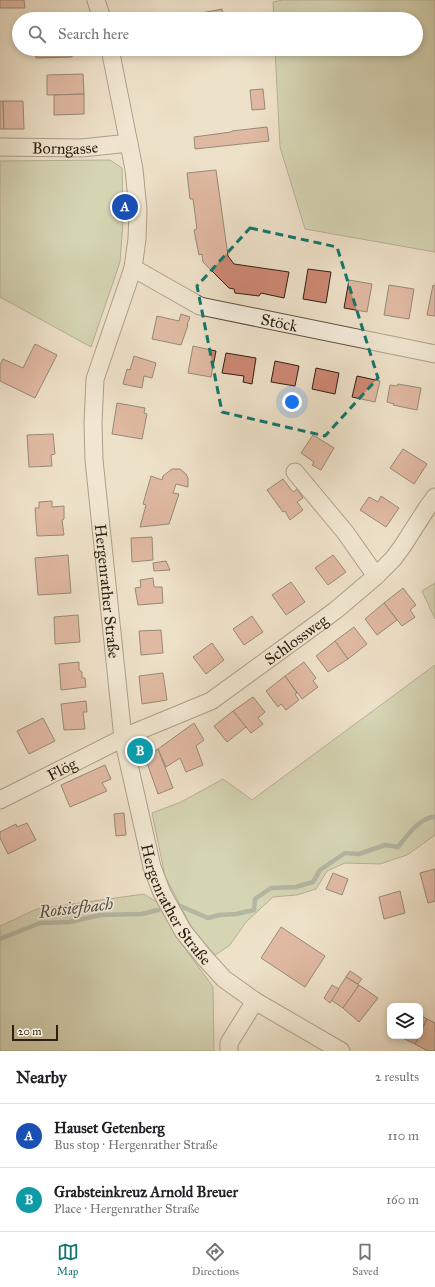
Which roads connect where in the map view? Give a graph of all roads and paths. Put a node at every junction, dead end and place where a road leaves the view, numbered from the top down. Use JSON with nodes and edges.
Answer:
{"nodes":[{"id":1,"x":96,"y":0,"type":"edge"},
{"id":2,"x":100,"y":12,"type":"edge"},
{"id":3,"x":111,"y":56,"type":"edge"},
{"id":4,"x":129,"y":142,"type":"junction"},
{"id":5,"x":0,"y":147,"type":"edge"},
{"id":6,"x":132,"y":268,"type":"junction"},
{"id":7,"x":435,"y":354,"type":"edge"},
{"id":8,"x":295,"y":472,"type":"dead end"},
{"id":9,"x":435,"y":498,"type":"edge"},
{"id":10,"x":376,"y":576,"type":"junction"},
{"id":11,"x":123,"y":738,"type":"junction"},
{"id":12,"x":0,"y":800,"type":"edge"},
{"id":13,"x":255,"y":1001,"type":"junction"},
{"id":14,"x":229,"y":1051,"type":"edge"},
{"id":15,"x":341,"y":1051,"type":"edge"}],
"edges":[{"from":1,"to":2,"type":"street"},
{"from":3,"to":4,"type":"street","name":"Hergenrather Straße"},
{"from":4,"to":5,"type":"street","name":"Borngasse"},
{"from":4,"to":6,"type":"street","name":"Hergenrather Straße"},
{"from":6,"to":7,"type":"street","name":"Stöck"},
{"from":6,"to":11,"type":"street","name":"Hergenrather Straße"},
{"from":8,"to":10,"type":"street"},
{"from":9,"to":10,"type":"street","name":"Schlossweg"},
{"from":10,"to":11,"type":"street","name":"Schlossweg"},
{"from":11,"to":12,"type":"street","name":"Flög"},
{"from":11,"to":13,"type":"street","name":"Hergenrather Straße"},
{"from":13,"to":14,"type":"street"},
{"from":13,"to":15,"type":"street","name":"Hergenrather Straße"}]}
